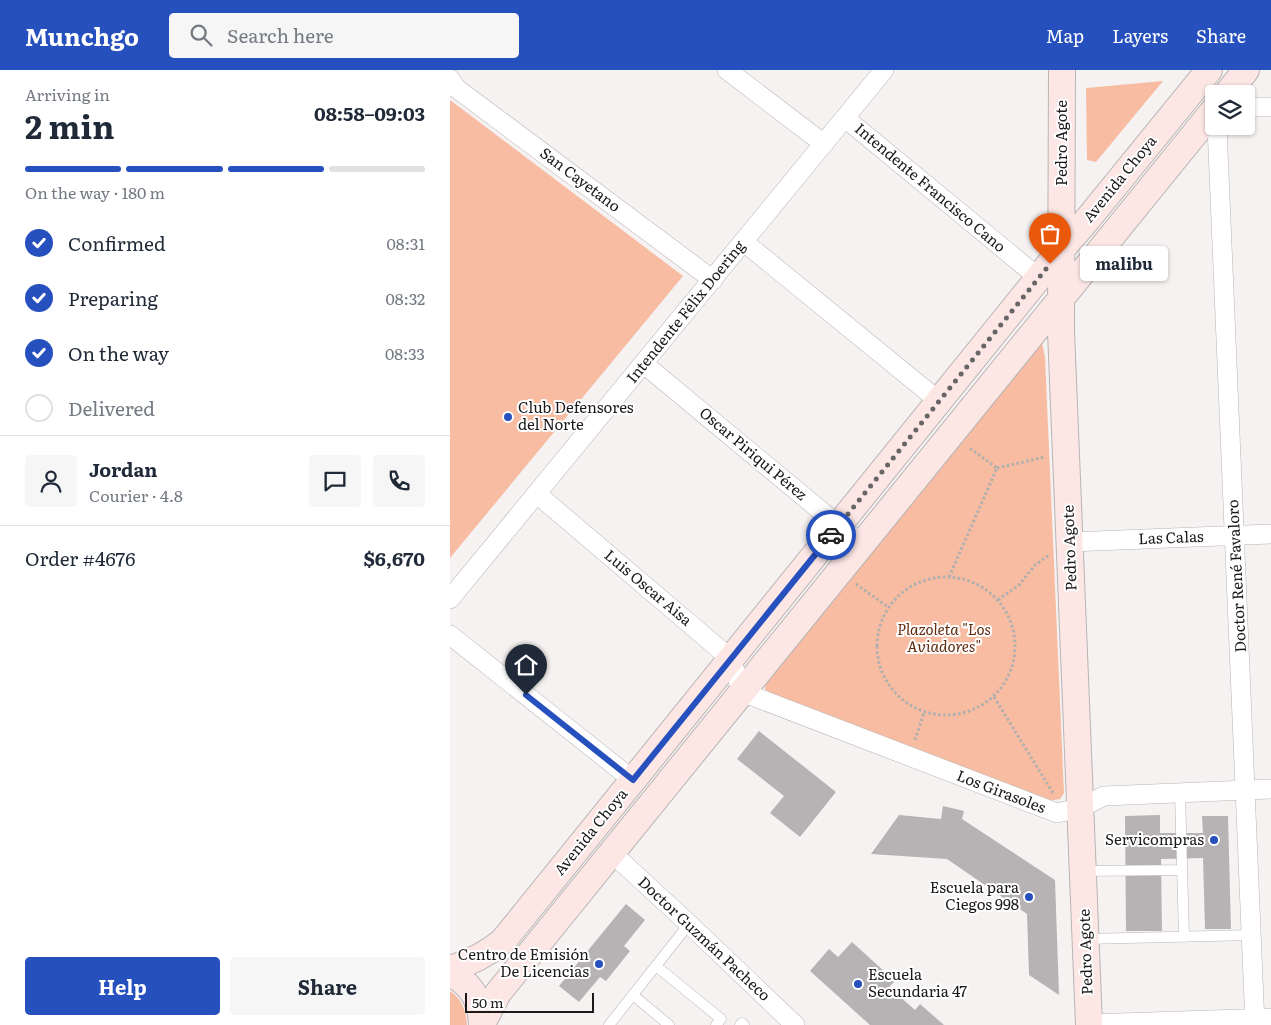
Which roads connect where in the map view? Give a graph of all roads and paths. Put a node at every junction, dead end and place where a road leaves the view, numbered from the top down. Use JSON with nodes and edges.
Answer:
{"nodes":[{"id":1,"x":727,"y":70,"type":"edge"},
{"id":2,"x":884,"y":70,"type":"edge"},
{"id":3,"x":1062,"y":70,"type":"edge"},
{"id":4,"x":1209,"y":70,"type":"edge"},
{"id":5,"x":1246,"y":70,"type":"edge"},
{"id":6,"x":450,"y":79,"type":"edge"},
{"id":7,"x":1234,"y":85,"type":"edge"},
{"id":8,"x":1255,"y":107,"type":"edge"},
{"id":9,"x":1271,"y":107,"type":"edge"},
{"id":10,"x":845,"y":118,"type":"junction"},
{"id":11,"x":1205,"y":121,"type":"edge"},
{"id":12,"x":1217,"y":135,"type":"edge"},
{"id":13,"x":824,"y":144,"type":"junction"},
{"id":14,"x":744,"y":242,"type":"junction"},
{"id":15,"x":1061,"y":250,"type":"junction"},
{"id":16,"x":1039,"y":278,"type":"junction"},
{"id":17,"x":713,"y":280,"type":"junction"},
{"id":18,"x":1062,"y":298,"type":"junction"},
{"id":19,"x":644,"y":364,"type":"junction"},
{"id":20,"x":939,"y":402,"type":"junction"},
{"id":21,"x":964,"y":444,"type":"dead end"},
{"id":22,"x":1045,"y":466,"type":"dead end"},
{"id":23,"x":996,"y":468,"type":"junction"},
{"id":24,"x":537,"y":494,"type":"junction"},
{"id":25,"x":839,"y":526,"type":"junction"},
{"id":26,"x":1271,"y":534,"type":"edge"},
{"id":27,"x":1235,"y":536,"type":"junction"},
{"id":28,"x":1070,"y":542,"type":"junction"},
{"id":29,"x":862,"y":545,"type":"junction"},
{"id":30,"x":1048,"y":555,"type":"junction"},
{"id":31,"x":1049,"y":565,"type":"dead end"},
{"id":32,"x":840,"y":572,"type":"junction"},
{"id":33,"x":949,"y":577,"type":"junction"},
{"id":34,"x":450,"y":599,"type":"edge"},
{"id":35,"x":998,"y":600,"type":"junction"},
{"id":36,"x":888,"y":607,"type":"junction"},
{"id":37,"x":450,"y":635,"type":"edge"},
{"id":38,"x":731,"y":659,"type":"junction"},
{"id":39,"x":742,"y":692,"type":"junction"},
{"id":40,"x":994,"y":696,"type":"junction"},
{"id":41,"x":924,"y":712,"type":"junction"},
{"id":42,"x":913,"y":745,"type":"dead end"},
{"id":43,"x":633,"y":780,"type":"junction"},
{"id":44,"x":1055,"y":787,"type":"dead end"},
{"id":45,"x":1271,"y":789,"type":"edge"},
{"id":46,"x":1246,"y":790,"type":"junction"},
{"id":47,"x":1052,"y":792,"type":"junction"},
{"id":48,"x":1047,"y":793,"type":"dead end"},
{"id":49,"x":1180,"y":793,"type":"junction"},
{"id":50,"x":1080,"y":808,"type":"junction"},
{"id":51,"x":612,"y":853,"type":"junction"},
{"id":52,"x":1182,"y":870,"type":"junction"},
{"id":53,"x":1083,"y":871,"type":"junction"},
{"id":54,"x":689,"y":924,"type":"junction"},
{"id":55,"x":1252,"y":935,"type":"junction"},
{"id":56,"x":1184,"y":937,"type":"junction"},
{"id":57,"x":1085,"y":939,"type":"junction"},
{"id":58,"x":656,"y":966,"type":"junction"},
{"id":59,"x":450,"y":968,"type":"edge"},
{"id":60,"x":450,"y":973,"type":"edge"},
{"id":61,"x":633,"y":994,"type":"junction"},
{"id":62,"x":1260,"y":1020,"type":"edge"},
{"id":63,"x":482,"y":1024,"type":"edge"},
{"id":64,"x":1089,"y":1024,"type":"edge"},
{"id":65,"x":609,"y":1025,"type":"edge"},
{"id":66,"x":668,"y":1025,"type":"edge"},
{"id":67,"x":716,"y":1025,"type":"edge"},
{"id":68,"x":740,"y":1025,"type":"edge"},
{"id":69,"x":744,"y":1025,"type":"edge"},
{"id":70,"x":795,"y":1025,"type":"edge"}],
"edges":[{"from":1,"to":13,"type":"street"},
{"from":2,"to":10,"type":"street","name":"Intendente Félix Doering"},
{"from":3,"to":15,"type":"main road","name":"Pedro Agote"},
{"from":4,"to":15,"type":"main road","name":"Avenida Choya"},
{"from":5,"to":7,"type":"main road"},
{"from":6,"to":17,"type":"street","name":"San Cayetano"},
{"from":8,"to":9,"type":"street"},
{"from":10,"to":13,"type":"street","name":"Intendente Félix Doering"},
{"from":10,"to":16,"type":"street","name":"Intendente Francisco Cano"},
{"from":11,"to":18,"type":"main road","name":"Avenida Choya"},
{"from":12,"to":27,"type":"street","name":"Doctor René Favaloro"},
{"from":13,"to":14,"type":"street","name":"Intendente Félix Doering"},
{"from":14,"to":17,"type":"street","name":"Intendente Félix Doering"},
{"from":14,"to":20,"type":"street"},
{"from":15,"to":16,"type":"main road","name":"Avenida Choya"},
{"from":15,"to":18,"type":"main road","name":"Pedro Agote"},
{"from":16,"to":20,"type":"main road","name":"Avenida Choya"},
{"from":17,"to":19,"type":"street","name":"Intendente Félix Doering"},
{"from":18,"to":28,"type":"main road","name":"Pedro Agote"},
{"from":18,"to":29,"type":"main road","name":"Avenida Choya"},
{"from":19,"to":24,"type":"street","name":"Intendente Félix Doering"},
{"from":19,"to":25,"type":"street","name":"Oscar Piriqui Pérez"},
{"from":20,"to":25,"type":"main road","name":"Avenida Choya"},
{"from":21,"to":23,"type":"path"},
{"from":22,"to":23,"type":"path"},
{"from":23,"to":33,"type":"path"},
{"from":24,"to":34,"type":"street","name":"Intendente Félix Doering"},
{"from":24,"to":38,"type":"street","name":"Luis Oscar Aisa"},
{"from":25,"to":29,"type":"street","name":"Oscar Piriqui Pérez"},
{"from":25,"to":38,"type":"main road","name":"Avenida Choya"},
{"from":26,"to":27,"type":"street","name":"Las Calas"},
{"from":27,"to":28,"type":"street","name":"Las Calas"},
{"from":27,"to":46,"type":"street","name":"Doctor René Favaloro"},
{"from":28,"to":30,"type":"path"},
{"from":28,"to":50,"type":"main road","name":"Pedro Agote"},
{"from":29,"to":32,"type":"main road","name":"Avenida Choya"},
{"from":30,"to":31,"type":"path"},
{"from":30,"to":35,"type":"path"},
{"from":32,"to":36,"type":"path"},
{"from":32,"to":39,"type":"main road","name":"Avenida Choya"},
{"from":33,"to":35,"type":"path"},
{"from":33,"to":36,"type":"path"},
{"from":35,"to":40,"type":"path"},
{"from":36,"to":41,"type":"path"},
{"from":37,"to":43,"type":"street"},
{"from":38,"to":39,"type":"street"},
{"from":38,"to":43,"type":"main road","name":"Avenida Choya"},
{"from":39,"to":50,"type":"street","name":"Los Girasoles"},
{"from":39,"to":51,"type":"main road","name":"Avenida Choya"},
{"from":40,"to":41,"type":"path"},
{"from":40,"to":47,"type":"path"},
{"from":41,"to":42,"type":"path"},
{"from":43,"to":59,"type":"main road","name":"Avenida Choya"},
{"from":44,"to":47,"type":"path"},
{"from":45,"to":46,"type":"street","name":"Los Girasoles"},
{"from":46,"to":49,"type":"street","name":"Los Girasoles"},
{"from":46,"to":55,"type":"street","name":"Doctor René Favaloro"},
{"from":47,"to":48,"type":"path"},
{"from":47,"to":50,"type":"path"},
{"from":49,"to":50,"type":"street","name":"Los Girasoles"},
{"from":49,"to":52,"type":"lane"},
{"from":50,"to":53,"type":"main road","name":"Pedro Agote"},
{"from":51,"to":54,"type":"street","name":"Doctor Guzmán Pacheco"},
{"from":51,"to":63,"type":"main road","name":"Avenida Choya"},
{"from":52,"to":53,"type":"lane"},
{"from":52,"to":56,"type":"lane"},
{"from":53,"to":57,"type":"main road","name":"Pedro Agote"},
{"from":54,"to":58,"type":"lane"},
{"from":54,"to":70,"type":"street","name":"Doctor Guzmán Pacheco"},
{"from":55,"to":56,"type":"lane"},
{"from":55,"to":62,"type":"street","name":"Doctor René Favaloro"},
{"from":56,"to":57,"type":"lane"},
{"from":57,"to":64,"type":"main road","name":"Pedro Agote"},
{"from":58,"to":61,"type":"lane"},
{"from":58,"to":67,"type":"lane"},
{"from":60,"to":63,"type":"main road"},
{"from":61,"to":65,"type":"lane"},
{"from":61,"to":66,"type":"lane"},
{"from":62,"to":64,"type":"street"},
{"from":68,"to":69,"type":"lane"}]}
